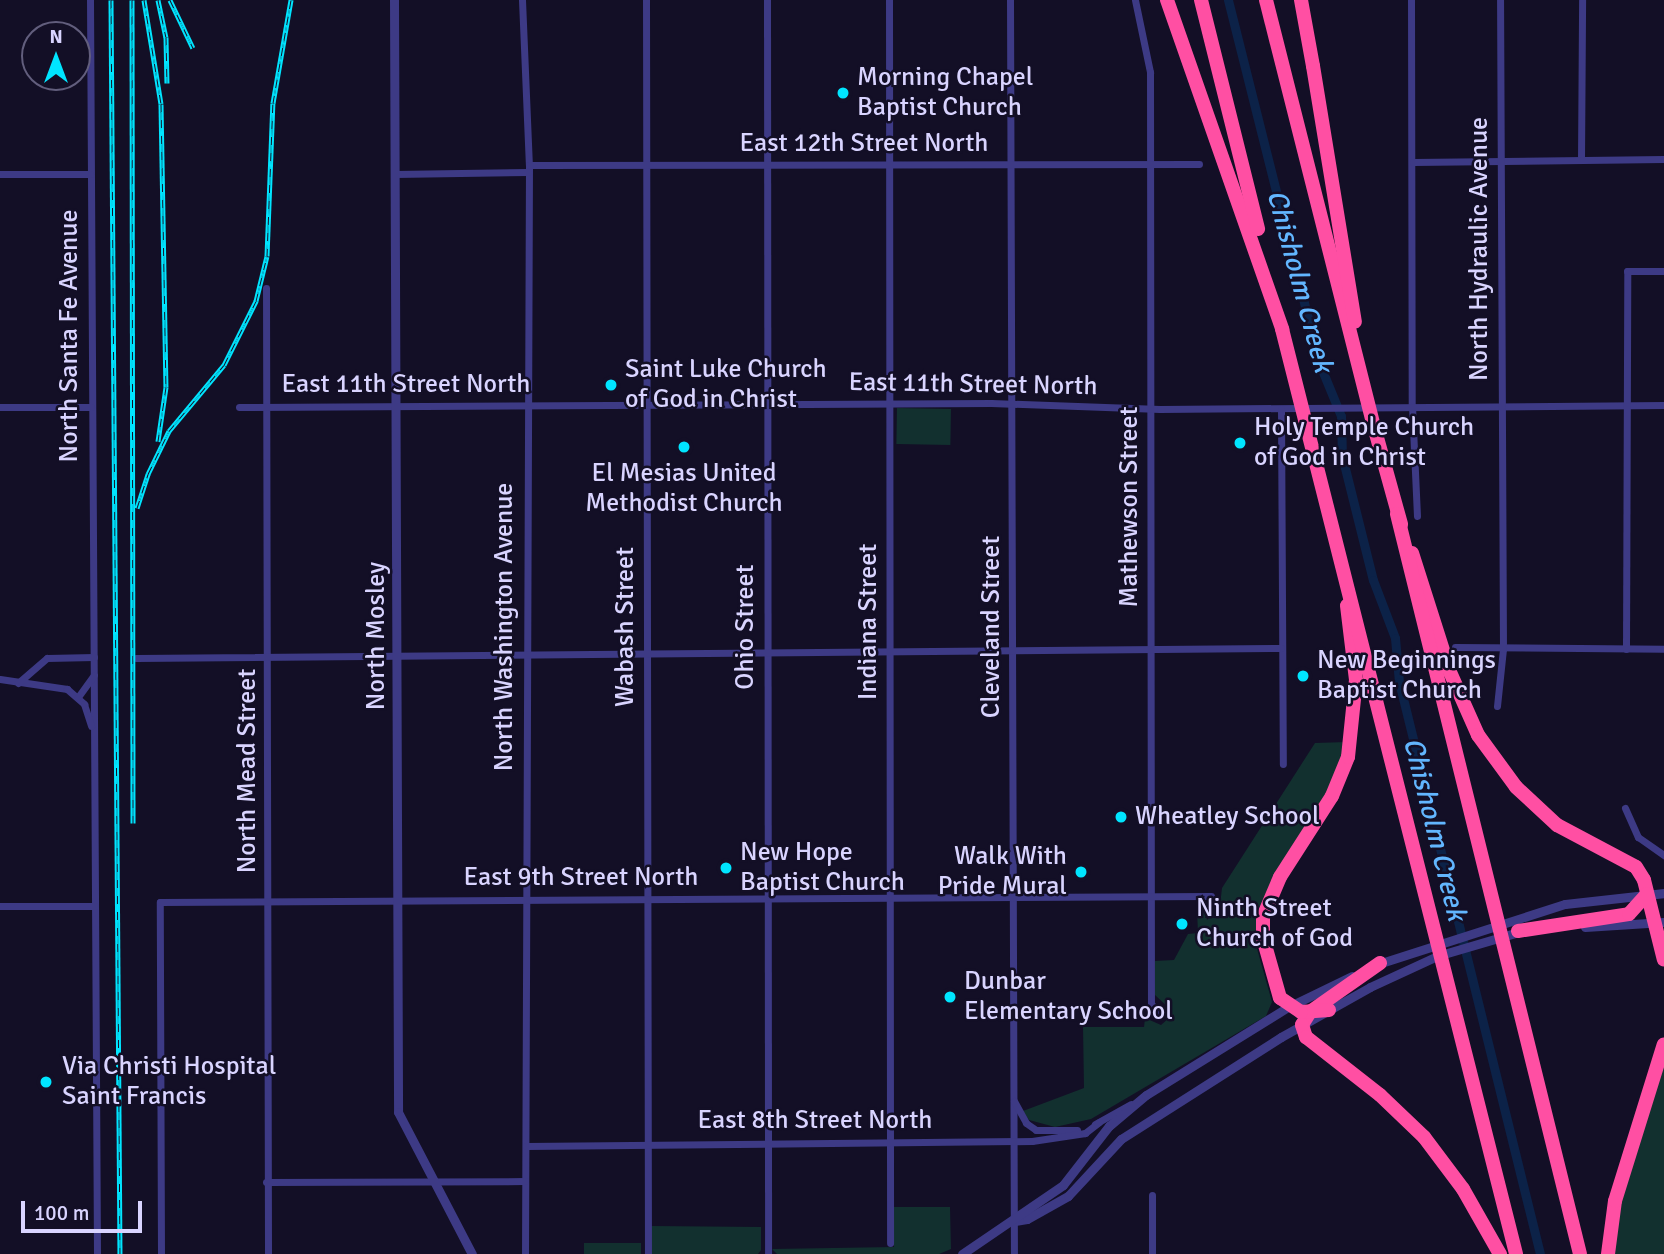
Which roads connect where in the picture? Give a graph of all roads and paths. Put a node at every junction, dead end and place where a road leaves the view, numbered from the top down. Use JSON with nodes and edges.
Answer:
{"nodes":[{"id":1,"x":90,"y":0,"type":"edge"},
{"id":2,"x":394,"y":0,"type":"edge"},
{"id":3,"x":522,"y":0,"type":"edge"},
{"id":4,"x":646,"y":0,"type":"edge"},
{"id":5,"x":767,"y":0,"type":"edge"},
{"id":6,"x":889,"y":0,"type":"edge"},
{"id":7,"x":1010,"y":0,"type":"edge"},
{"id":8,"x":1135,"y":0,"type":"edge"},
{"id":9,"x":1167,"y":0,"type":"edge"},
{"id":10,"x":1202,"y":0,"type":"edge"},
{"id":11,"x":1266,"y":0,"type":"edge"},
{"id":12,"x":1301,"y":0,"type":"edge"},
{"id":13,"x":1411,"y":0,"type":"edge"},
{"id":14,"x":1500,"y":0,"type":"edge"},
{"id":15,"x":1582,"y":0,"type":"edge"},
{"id":16,"x":1664,"y":159,"type":"edge"},
{"id":17,"x":1581,"y":160,"type":"junction"},
{"id":18,"x":1500,"y":161,"type":"junction"},
{"id":19,"x":1413,"y":162,"type":"junction"},
{"id":20,"x":1012,"y":164,"type":"junction"},
{"id":21,"x":1150,"y":164,"type":"junction"},
{"id":22,"x":1199,"y":164,"type":"dead end"},
{"id":23,"x":644,"y":165,"type":"junction"},
{"id":24,"x":767,"y":165,"type":"junction"},
{"id":25,"x":890,"y":165,"type":"junction"},
{"id":26,"x":529,"y":169,"type":"junction"},
{"id":27,"x":0,"y":174,"type":"edge"},
{"id":28,"x":90,"y":174,"type":"junction"},
{"id":29,"x":395,"y":174,"type":"junction"},
{"id":30,"x":1664,"y":271,"type":"edge"},
{"id":31,"x":266,"y":288,"type":"dead end"},
{"id":32,"x":1282,"y":329,"type":"junction"},
{"id":33,"x":767,"y":403,"type":"junction"},
{"id":34,"x":890,"y":403,"type":"junction"},
{"id":35,"x":646,"y":404,"type":"junction"},
{"id":36,"x":524,"y":405,"type":"junction"},
{"id":37,"x":1502,"y":405,"type":"junction"},
{"id":38,"x":1627,"y":405,"type":"junction"},
{"id":39,"x":1664,"y":405,"type":"edge"},
{"id":40,"x":397,"y":406,"type":"junction"},
{"id":41,"x":1412,"y":406,"type":"junction"},
{"id":42,"x":0,"y":407,"type":"edge"},
{"id":43,"x":91,"y":407,"type":"junction"},
{"id":44,"x":239,"y":407,"type":"dead end"},
{"id":45,"x":265,"y":407,"type":"junction"},
{"id":46,"x":1013,"y":407,"type":"junction"},
{"id":47,"x":1151,"y":409,"type":"junction"},
{"id":48,"x":1281,"y":409,"type":"junction"},
{"id":49,"x":1373,"y":423,"type":"junction"},
{"id":50,"x":1397,"y":514,"type":"junction"},
{"id":51,"x":1417,"y":516,"type":"dead end"},
{"id":52,"x":1340,"y":556,"type":"junction"},
{"id":53,"x":1282,"y":648,"type":"junction"},
{"id":54,"x":1455,"y":648,"type":"dead end"},
{"id":55,"x":1013,"y":649,"type":"junction"},
{"id":56,"x":1152,"y":649,"type":"junction"},
{"id":57,"x":1503,"y":649,"type":"junction"},
{"id":58,"x":1626,"y":649,"type":"junction"},
{"id":59,"x":1664,"y":649,"type":"edge"},
{"id":60,"x":890,"y":650,"type":"junction"},
{"id":61,"x":767,"y":651,"type":"junction"},
{"id":62,"x":648,"y":652,"type":"junction"},
{"id":63,"x":528,"y":653,"type":"junction"},
{"id":64,"x":398,"y":656,"type":"junction"},
{"id":65,"x":94,"y":657,"type":"junction"},
{"id":66,"x":270,"y":657,"type":"junction"},
{"id":67,"x":135,"y":658,"type":"dead end"},
{"id":68,"x":96,"y":671,"type":"junction"},
{"id":69,"x":0,"y":679,"type":"edge"},
{"id":70,"x":17,"y":683,"type":"junction"},
{"id":71,"x":78,"y":697,"type":"junction"},
{"id":72,"x":1497,"y":706,"type":"dead end"},
{"id":73,"x":93,"y":733,"type":"junction"},
{"id":74,"x":1283,"y":764,"type":"dead end"},
{"id":75,"x":1625,"y":808,"type":"dead end"},
{"id":76,"x":1664,"y":855,"type":"edge"},
{"id":77,"x":1664,"y":893,"type":"edge"},
{"id":78,"x":1647,"y":894,"type":"junction"},
{"id":79,"x":1014,"y":896,"type":"junction"},
{"id":80,"x":1152,"y":896,"type":"junction"},
{"id":81,"x":1212,"y":896,"type":"dead end"},
{"id":82,"x":890,"y":897,"type":"junction"},
{"id":83,"x":769,"y":898,"type":"junction"},
{"id":84,"x":527,"y":899,"type":"junction"},
{"id":85,"x":646,"y":899,"type":"junction"},
{"id":86,"x":399,"y":900,"type":"junction"},
{"id":87,"x":268,"y":901,"type":"junction"},
{"id":88,"x":0,"y":906,"type":"edge"},
{"id":89,"x":95,"y":906,"type":"junction"},
{"id":90,"x":1659,"y":922,"type":"edge"},
{"id":91,"x":1518,"y":931,"type":"junction"},
{"id":92,"x":1664,"y":960,"type":"edge"},
{"id":93,"x":1380,"y":963,"type":"junction"},
{"id":94,"x":1288,"y":1007,"type":"junction"},
{"id":95,"x":1329,"y":1010,"type":"joint"},
{"id":96,"x":1160,"y":1012,"type":"dead end"},
{"id":97,"x":1306,"y":1019,"type":"junction"},
{"id":98,"x":1664,"y":1044,"type":"edge"},
{"id":99,"x":1146,"y":1095,"type":"junction"},
{"id":100,"x":1013,"y":1099,"type":"junction"},
{"id":101,"x":1099,"y":1122,"type":"junction"},
{"id":102,"x":1013,"y":1141,"type":"junction"},
{"id":103,"x":769,"y":1142,"type":"junction"},
{"id":104,"x":888,"y":1143,"type":"junction"},
{"id":105,"x":647,"y":1144,"type":"junction"},
{"id":106,"x":526,"y":1146,"type":"junction"},
{"id":107,"x":525,"y":1181,"type":"junction"},
{"id":108,"x":266,"y":1182,"type":"junction"},
{"id":109,"x":432,"y":1183,"type":"junction"},
{"id":110,"x":1152,"y":1195,"type":"dead end"},
{"id":111,"x":1014,"y":1222,"type":"junction"},
{"id":112,"x":890,"y":1243,"type":"dead end"},
{"id":113,"x":97,"y":1254,"type":"edge"},
{"id":114,"x":161,"y":1254,"type":"edge"},
{"id":115,"x":268,"y":1254,"type":"edge"},
{"id":116,"x":472,"y":1254,"type":"edge"},
{"id":117,"x":525,"y":1254,"type":"edge"},
{"id":118,"x":648,"y":1254,"type":"edge"},
{"id":119,"x":768,"y":1254,"type":"edge"},
{"id":120,"x":962,"y":1254,"type":"edge"},
{"id":121,"x":1013,"y":1254,"type":"edge"},
{"id":122,"x":1152,"y":1254,"type":"edge"},
{"id":123,"x":1500,"y":1254,"type":"edge"},
{"id":124,"x":1516,"y":1254,"type":"edge"},
{"id":125,"x":1580,"y":1254,"type":"edge"},
{"id":126,"x":1608,"y":1254,"type":"edge"}],
"edges":[{"from":1,"to":28,"type":"street","name":"North Santa Fe Avenue"},
{"from":2,"to":29,"type":"street","name":"North Mosley"},
{"from":3,"to":26,"type":"street","name":"North Washington Avenue"},
{"from":4,"to":23,"type":"street","name":"Wabash Street"},
{"from":5,"to":24,"type":"street","name":"Ohio Street"},
{"from":6,"to":25,"type":"street","name":"Indiana Street"},
{"from":7,"to":20,"type":"street","name":"Cleveland Street"},
{"from":8,"to":21,"type":"street","name":"Mathewson Street"},
{"from":9,"to":32,"type":"highway"},
{"from":10,"to":32,"type":"highway"},
{"from":11,"to":49,"type":"highway","bridge":true},
{"from":12,"to":49,"type":"highway","bridge":true},
{"from":13,"to":19,"type":"street"},
{"from":14,"to":18,"type":"street","name":"North Hydraulic Avenue"},
{"from":15,"to":17,"type":"street"},
{"from":16,"to":17,"type":"street"},
{"from":17,"to":18,"type":"street"},
{"from":18,"to":19,"type":"street"},
{"from":18,"to":37,"type":"street","name":"North Hydraulic Avenue"},
{"from":19,"to":41,"type":"street"},
{"from":20,"to":21,"type":"street","name":"East 12th Street North"},
{"from":20,"to":25,"type":"street","name":"East 12th Street North"},
{"from":20,"to":46,"type":"street","name":"Cleveland Street"},
{"from":21,"to":22,"type":"street","name":"East 12th Street North"},
{"from":21,"to":47,"type":"street","name":"Mathewson Street"},
{"from":23,"to":24,"type":"street","name":"East 12th Street North"},
{"from":23,"to":26,"type":"street","name":"East 12th Street North"},
{"from":23,"to":35,"type":"street","name":"Wabash Street"},
{"from":24,"to":25,"type":"street","name":"East 12th Street North"},
{"from":24,"to":33,"type":"street","name":"Ohio Street"},
{"from":25,"to":34,"type":"street","name":"Indiana Street"},
{"from":26,"to":29,"type":"street","name":"East 12th Street North"},
{"from":26,"to":36,"type":"street","name":"North Washington Avenue"},
{"from":27,"to":28,"type":"street"},
{"from":28,"to":43,"type":"street","name":"North Santa Fe Avenue"},
{"from":29,"to":40,"type":"street","name":"North Mosley"},
{"from":30,"to":38,"type":"street"},
{"from":31,"to":45,"type":"street","name":"North Mead Street"},
{"from":32,"to":52,"type":"highway","bridge":true},
{"from":33,"to":34,"type":"street","name":"East 11th Street North"},
{"from":33,"to":35,"type":"street","name":"East 11th Street North"},
{"from":33,"to":61,"type":"street","name":"Ohio Street"},
{"from":34,"to":46,"type":"street","name":"East 11th Street North"},
{"from":34,"to":60,"type":"street","name":"Indiana Street"},
{"from":35,"to":36,"type":"street","name":"East 11th Street North"},
{"from":35,"to":62,"type":"street","name":"Wabash Street"},
{"from":36,"to":40,"type":"street","name":"East 11th Street North"},
{"from":36,"to":63,"type":"street","name":"North Washington Avenue"},
{"from":37,"to":38,"type":"street","name":"East 11th Street North"},
{"from":37,"to":41,"type":"street","name":"East 11th Street North"},
{"from":37,"to":57,"type":"street","name":"North Hydraulic Avenue"},
{"from":38,"to":39,"type":"street","name":"East 11th Street North"},
{"from":38,"to":58,"type":"street"},
{"from":40,"to":45,"type":"street","name":"East 11th Street North"},
{"from":40,"to":64,"type":"street","name":"North Mosley"},
{"from":41,"to":48,"type":"street","name":"East 11th Street North"},
{"from":41,"to":51,"type":"street"},
{"from":42,"to":43,"type":"street"},
{"from":43,"to":65,"type":"street","name":"North Santa Fe Avenue"},
{"from":44,"to":45,"type":"street","name":"East 11th Street North"},
{"from":45,"to":66,"type":"street","name":"North Mead Street"},
{"from":46,"to":47,"type":"street","name":"East 11th Street North"},
{"from":46,"to":55,"type":"street","name":"Cleveland Street"},
{"from":47,"to":48,"type":"street","name":"East 11th Street North"},
{"from":47,"to":56,"type":"street","name":"Mathewson Street"},
{"from":48,"to":53,"type":"street"},
{"from":49,"to":50,"type":"highway"},
{"from":50,"to":78,"type":"highway","bridge":true},
{"from":50,"to":125,"type":"highway","bridge":true},
{"from":52,"to":94,"type":"highway","bridge":true},
{"from":52,"to":124,"type":"highway","bridge":true},
{"from":53,"to":56,"type":"street"},
{"from":53,"to":74,"type":"street"},
{"from":54,"to":57,"type":"street"},
{"from":55,"to":56,"type":"street"},
{"from":55,"to":60,"type":"street"},
{"from":55,"to":79,"type":"street","name":"Cleveland Street"},
{"from":56,"to":80,"type":"street","name":"Mathewson Street"},
{"from":57,"to":58,"type":"street"},
{"from":57,"to":72,"type":"street","name":"North Hydraulic Avenue"},
{"from":58,"to":59,"type":"street"},
{"from":60,"to":61,"type":"street"},
{"from":60,"to":82,"type":"street","name":"Indiana Street"},
{"from":61,"to":62,"type":"street"},
{"from":61,"to":83,"type":"street","name":"Ohio Street"},
{"from":62,"to":63,"type":"street"},
{"from":62,"to":85,"type":"street","name":"Wabash Street"},
{"from":63,"to":64,"type":"street"},
{"from":63,"to":84,"type":"street","name":"North Washington Avenue"},
{"from":64,"to":66,"type":"street"},
{"from":64,"to":86,"type":"street","name":"North Mosley"},
{"from":65,"to":68,"type":"street","name":"North Santa Fe Avenue"},
{"from":65,"to":70,"type":"street"},
{"from":66,"to":67,"type":"street"},
{"from":66,"to":87,"type":"street","name":"North Mead Street"},
{"from":68,"to":71,"type":"street"},
{"from":68,"to":73,"type":"street","name":"North Santa Fe Avenue"},
{"from":69,"to":70,"type":"street"},
{"from":70,"to":71,"type":"street"},
{"from":71,"to":73,"type":"street"},
{"from":73,"to":89,"type":"street","name":"North Santa Fe Avenue"},
{"from":75,"to":76,"type":"street"},
{"from":77,"to":78,"type":"street"},
{"from":78,"to":90,"type":"highway"},
{"from":78,"to":91,"type":"highway"},
{"from":78,"to":93,"type":"street","name":"East 8th Street North"},
{"from":79,"to":80,"type":"street","name":"East 9th Street North"},
{"from":79,"to":82,"type":"street","name":"East 9th Street North"},
{"from":79,"to":100,"type":"street","name":"Cleveland Street"},
{"from":80,"to":81,"type":"street","name":"East 9th Street North"},
{"from":80,"to":96,"type":"street","name":"Mathewson Street"},
{"from":82,"to":83,"type":"street","name":"East 9th Street North"},
{"from":82,"to":104,"type":"street","name":"Indiana Street"},
{"from":83,"to":85,"type":"street","name":"East 9th Street North"},
{"from":83,"to":103,"type":"street","name":"Ohio Street"},
{"from":84,"to":85,"type":"street","name":"East 9th Street North"},
{"from":84,"to":86,"type":"street","name":"East 9th Street North"},
{"from":84,"to":106,"type":"street","name":"North Washington Avenue"},
{"from":85,"to":105,"type":"street","name":"Wabash Street"},
{"from":86,"to":87,"type":"street","name":"East 9th Street North"},
{"from":86,"to":109,"type":"street","name":"North Mosley"},
{"from":87,"to":108,"type":"street","name":"North Mead Street"},
{"from":87,"to":114,"type":"street","name":"East 9th Street North"},
{"from":88,"to":89,"type":"street"},
{"from":89,"to":113,"type":"street","name":"North Santa Fe Avenue"},
{"from":90,"to":91,"type":"street"},
{"from":90,"to":92,"type":"highway"},
{"from":91,"to":95,"type":"street"},
{"from":93,"to":94,"type":"street","name":"East 8th Street North"},
{"from":93,"to":97,"type":"highway"},
{"from":94,"to":97,"type":"highway"},
{"from":94,"to":99,"type":"street","name":"East 8th Street North"},
{"from":95,"to":97,"type":"highway"},
{"from":97,"to":111,"type":"street"},
{"from":97,"to":123,"type":"highway"},
{"from":98,"to":126,"type":"highway"},
{"from":99,"to":101,"type":"street","name":"East 8th Street North"},
{"from":99,"to":111,"type":"street"},
{"from":100,"to":101,"type":"street","name":"East 8th Street North"},
{"from":100,"to":102,"type":"street","name":"Cleveland Street"},
{"from":101,"to":102,"type":"street","name":"East 8th Street North"},
{"from":102,"to":104,"type":"street","name":"East 8th Street North"},
{"from":102,"to":111,"type":"street","name":"Cleveland Street"},
{"from":103,"to":104,"type":"street","name":"East 8th Street North"},
{"from":103,"to":105,"type":"street","name":"East 8th Street North"},
{"from":103,"to":119,"type":"street","name":"Ohio Street"},
{"from":104,"to":112,"type":"street","name":"Indiana Street"},
{"from":105,"to":106,"type":"street","name":"East 8th Street North"},
{"from":105,"to":118,"type":"street","name":"Wabash Street"},
{"from":106,"to":107,"type":"street","name":"North Washington Avenue"},
{"from":107,"to":109,"type":"street"},
{"from":107,"to":117,"type":"street","name":"North Washington Avenue"},
{"from":108,"to":109,"type":"street"},
{"from":108,"to":115,"type":"street","name":"North Mead Street"},
{"from":109,"to":116,"type":"street","name":"North Mosley"},
{"from":110,"to":122,"type":"street"},
{"from":111,"to":120,"type":"street"},
{"from":111,"to":121,"type":"street","name":"Cleveland Street"}]}
